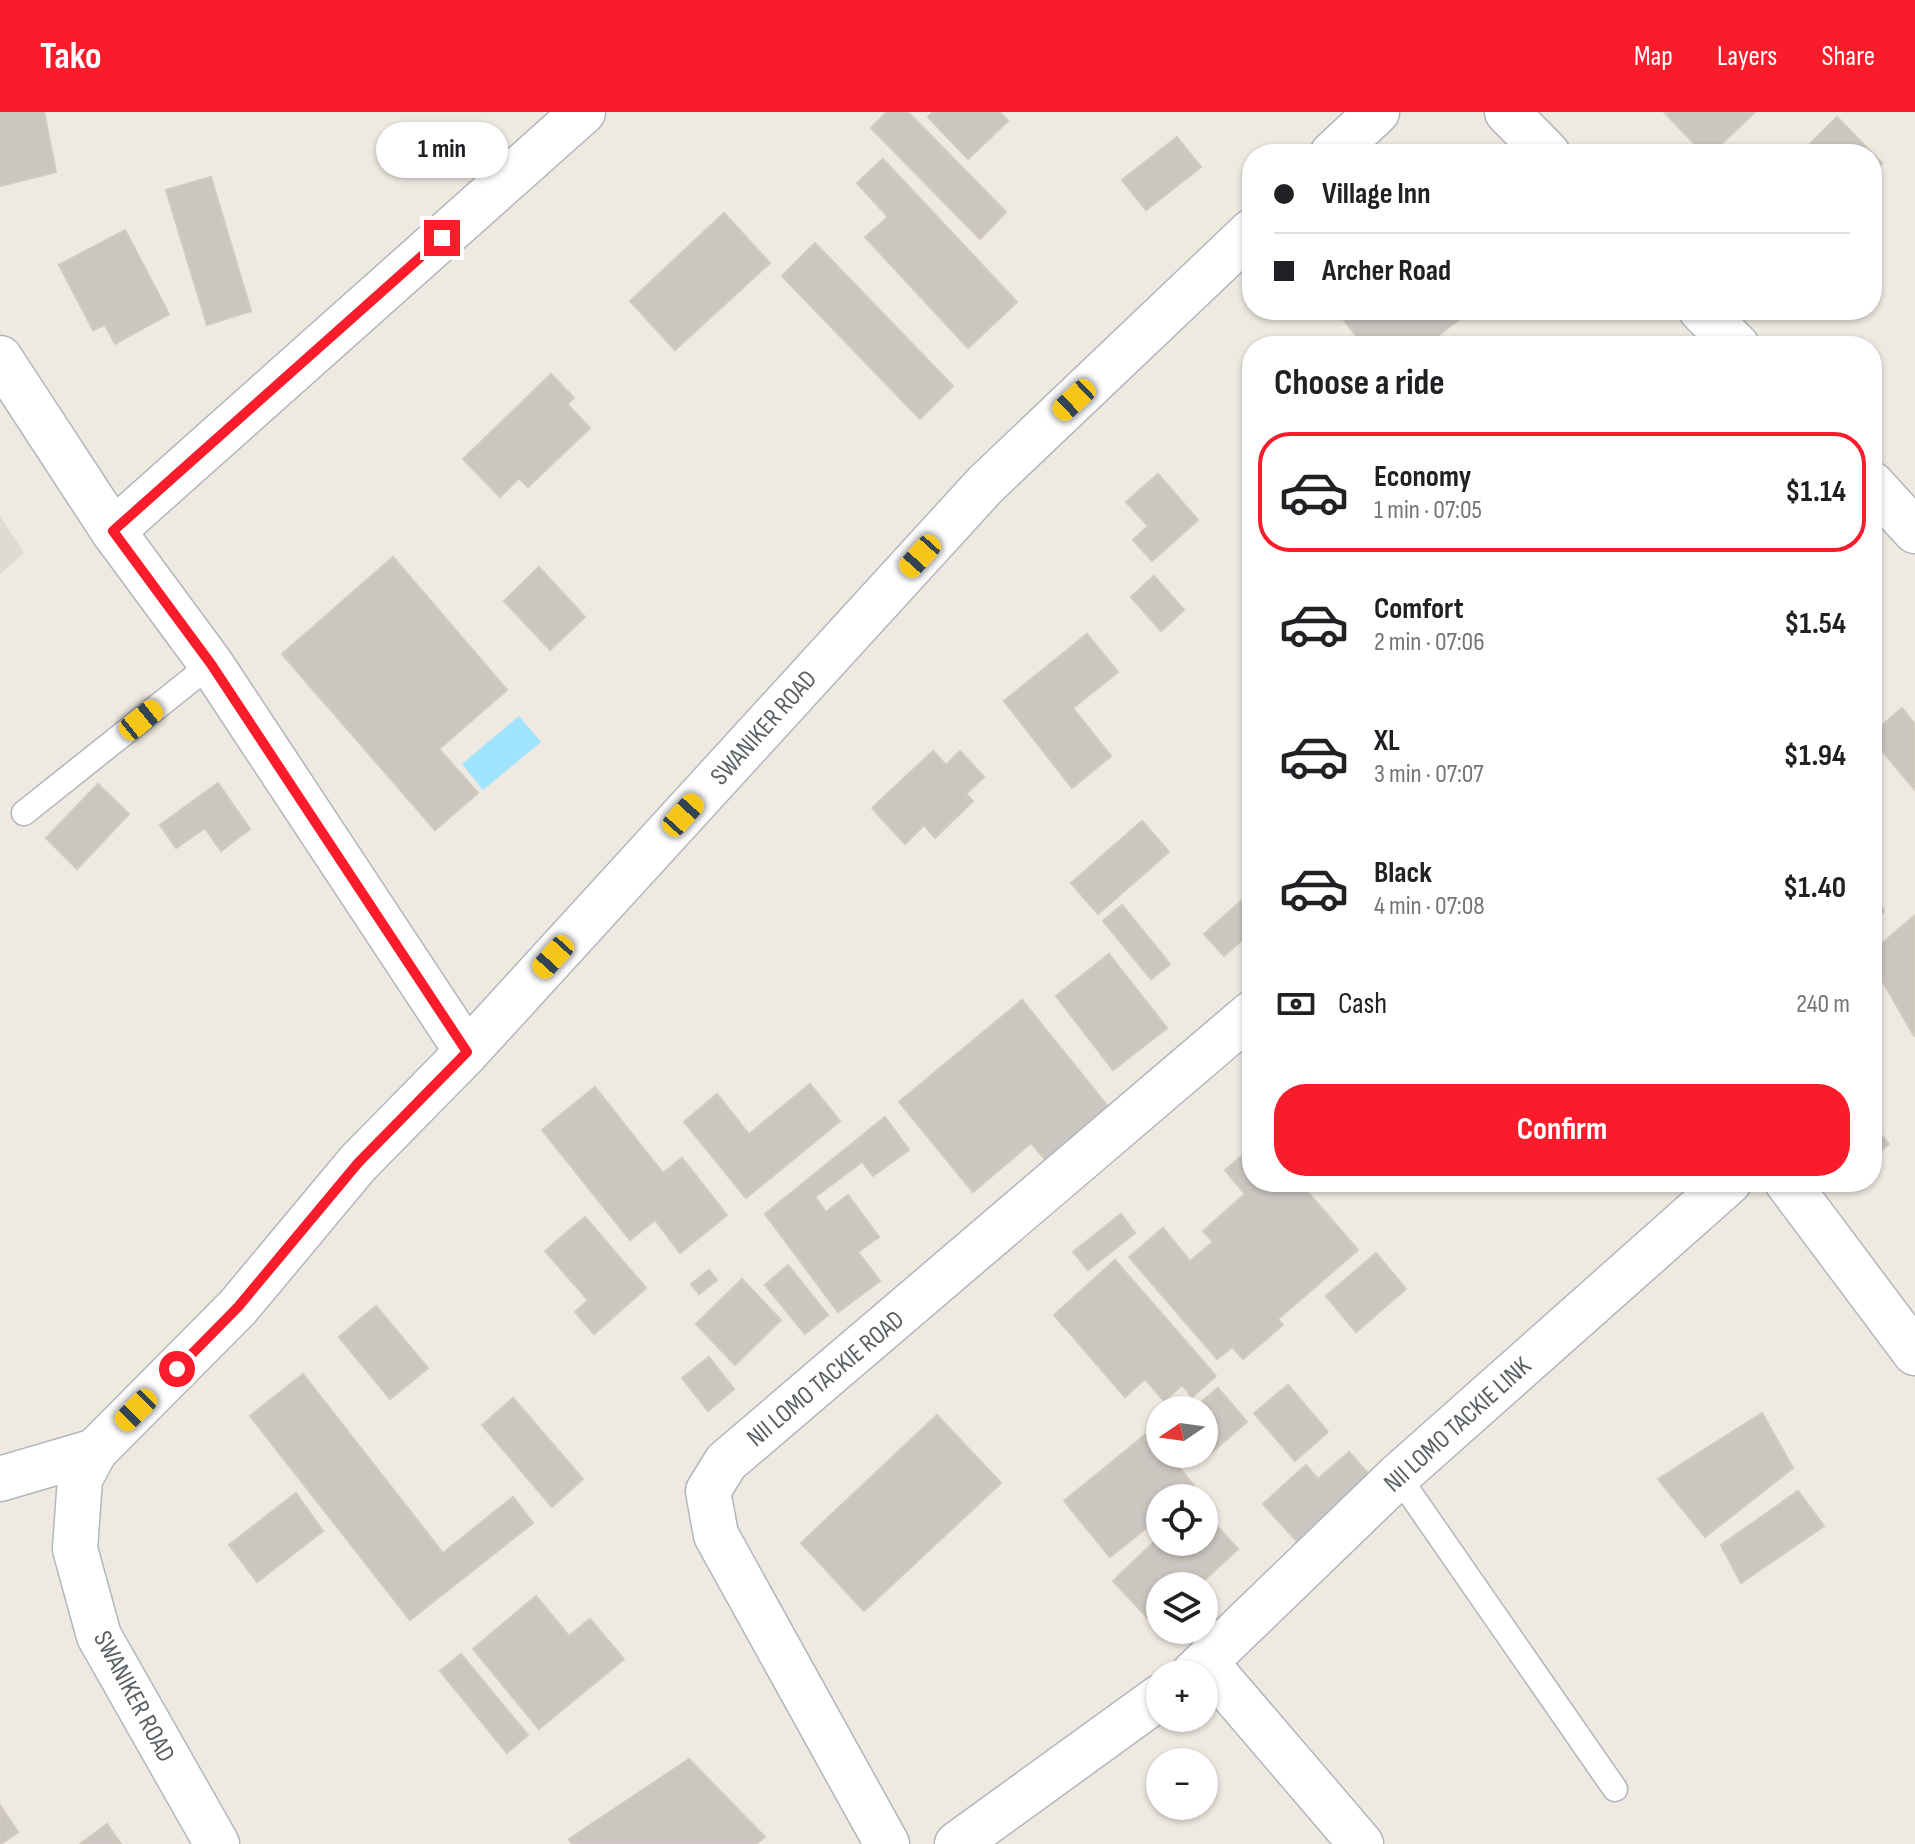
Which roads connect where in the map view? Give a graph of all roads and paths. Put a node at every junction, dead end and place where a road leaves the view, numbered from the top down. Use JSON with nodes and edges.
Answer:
{"nodes":[{"id":1,"x":583,"y":112,"type":"edge"},
{"id":2,"x":1377,"y":112,"type":"edge"},
{"id":3,"x":1507,"y":112,"type":"edge"},
{"id":4,"x":1343,"y":144,"type":"edge"},
{"id":5,"x":1538,"y":144,"type":"edge"},
{"id":6,"x":1242,"y":241,"type":"edge"},
{"id":7,"x":1711,"y":320,"type":"edge"},
{"id":8,"x":1727,"y":336,"type":"edge"},
{"id":9,"x":0,"y":358,"type":"edge"},
{"id":10,"x":1882,"y":495,"type":"edge"},
{"id":11,"x":113,"y":531,"type":"junction"},
{"id":12,"x":1915,"y":531,"type":"edge"},
{"id":13,"x":211,"y":664,"type":"junction"},
{"id":14,"x":24,"y":813,"type":"dead end"},
{"id":15,"x":1242,"y":1022,"type":"edge"},
{"id":16,"x":467,"y":1052,"type":"junction"},
{"id":17,"x":1718,"y":1192,"type":"edge"},
{"id":18,"x":1794,"y":1192,"type":"edge"},
{"id":19,"x":1915,"y":1353,"type":"edge"},
{"id":20,"x":95,"y":1451,"type":"junction"},
{"id":21,"x":1398,"y":1476,"type":"junction"},
{"id":22,"x":0,"y":1479,"type":"edge"},
{"id":23,"x":1209,"y":1660,"type":"edge"},
{"id":24,"x":1218,"y":1689,"type":"edge"},
{"id":25,"x":1146,"y":1707,"type":"edge"},
{"id":26,"x":1615,"y":1789,"type":"dead end"},
{"id":27,"x":217,"y":1844,"type":"edge"},
{"id":28,"x":887,"y":1844,"type":"edge"},
{"id":29,"x":957,"y":1844,"type":"edge"},
{"id":30,"x":1361,"y":1844,"type":"edge"}],
"edges":[{"from":1,"to":11,"type":"street"},
{"from":2,"to":4,"type":"street"},
{"from":3,"to":5,"type":"street"},
{"from":6,"to":16,"type":"street","name":"SWANIKER ROAD"},
{"from":7,"to":8,"type":"street"},
{"from":9,"to":11,"type":"street"},
{"from":10,"to":12,"type":"street"},
{"from":11,"to":13,"type":"street"},
{"from":13,"to":14,"type":"lane"},
{"from":13,"to":16,"type":"street"},
{"from":15,"to":28,"type":"street","name":"NII LOMO TACKIE ROAD"},
{"from":16,"to":20,"type":"street","name":"SWANIKER ROAD"},
{"from":17,"to":21,"type":"street","name":"NII LOMO TACKIE LINK"},
{"from":18,"to":19,"type":"street"},
{"from":20,"to":22,"type":"street"},
{"from":20,"to":27,"type":"street","name":"SWANIKER ROAD"},
{"from":21,"to":23,"type":"street","name":"NII LOMO TACKIE LINK"},
{"from":21,"to":26,"type":"lane"},
{"from":24,"to":30,"type":"street"},
{"from":25,"to":29,"type":"street"}]}
